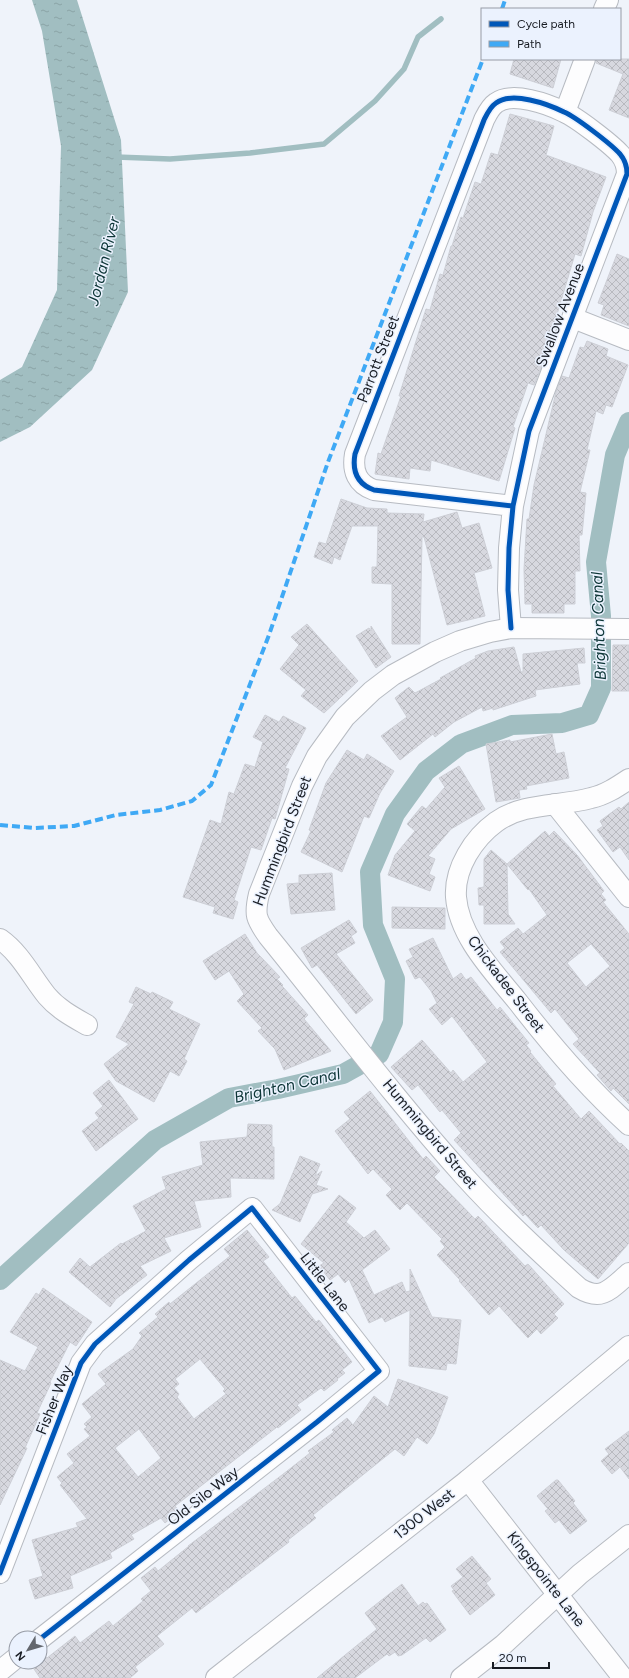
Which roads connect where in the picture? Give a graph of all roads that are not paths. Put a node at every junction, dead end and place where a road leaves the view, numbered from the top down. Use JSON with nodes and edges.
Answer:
{"nodes":[{"id":1,"x":585,"y":60,"type":"edge"},
{"id":2,"x":496,"y":102,"type":"joint"},
{"id":3,"x":565,"y":112,"type":"junction"},
{"id":4,"x":573,"y":318,"type":"junction"},
{"id":5,"x":629,"y":340,"type":"edge"},
{"id":6,"x":513,"y":506,"type":"junction"},
{"id":7,"x":511,"y":628,"type":"junction"},
{"id":8,"x":629,"y":629,"type":"edge"},
{"id":9,"x":629,"y":780,"type":"edge"},
{"id":10,"x":555,"y":804,"type":"junction"},
{"id":11,"x":629,"y":897,"type":"edge"},
{"id":12,"x":0,"y":939,"type":"edge"},
{"id":13,"x":87,"y":1025,"type":"dead end"},
{"id":14,"x":629,"y":1125,"type":"edge"},
{"id":15,"x":252,"y":1208,"type":"joint"},
{"id":16,"x":629,"y":1273,"type":"edge"},
{"id":17,"x":629,"y":1346,"type":"edge"},
{"id":18,"x":379,"y":1371,"type":"joint"},
{"id":19,"x":468,"y":1480,"type":"junction"},
{"id":20,"x":629,"y":1534,"type":"edge"},
{"id":21,"x":0,"y":1573,"type":"edge"},
{"id":22,"x":559,"y":1595,"type":"junction"},
{"id":23,"x":48,"y":1633,"type":"edge"},
{"id":24,"x":8,"y":1664,"type":"edge"},
{"id":25,"x":0,"y":1671,"type":"edge"},
{"id":26,"x":216,"y":1678,"type":"edge"},
{"id":27,"x":461,"y":1678,"type":"edge"},
{"id":28,"x":623,"y":1678,"type":"edge"}],
"edges":[{"from":1,"to":3,"type":"street"},
{"from":2,"to":3,"type":"street","name":"Swallow Avenue"},
{"from":2,"to":6,"type":"street","name":"Parrott Street"},
{"from":3,"to":4,"type":"street","name":"Swallow Avenue"},
{"from":4,"to":5,"type":"street"},
{"from":4,"to":6,"type":"street","name":"Swallow Avenue"},
{"from":6,"to":7,"type":"street","name":"Swallow Avenue"},
{"from":7,"to":8,"type":"street","name":"Hummingbird Street"},
{"from":7,"to":16,"type":"street","name":"Hummingbird Street"},
{"from":9,"to":10,"type":"street","name":"Chickadee Street"},
{"from":10,"to":11,"type":"street"},
{"from":10,"to":14,"type":"street","name":"Chickadee Street"},
{"from":12,"to":13,"type":"street"},
{"from":15,"to":18,"type":"street","name":"Little Lane"},
{"from":15,"to":21,"type":"street","name":"Fisher Way"},
{"from":17,"to":19,"type":"street","name":"1300 West"},
{"from":18,"to":23,"type":"street","name":"Old Silo Way"},
{"from":19,"to":22,"type":"street","name":"Kingspointe Lane"},
{"from":19,"to":26,"type":"street","name":"1300 West"},
{"from":20,"to":22,"type":"street"},
{"from":22,"to":27,"type":"street"},
{"from":22,"to":28,"type":"street","name":"Kingspointe Lane"},
{"from":24,"to":25,"type":"street"}]}
